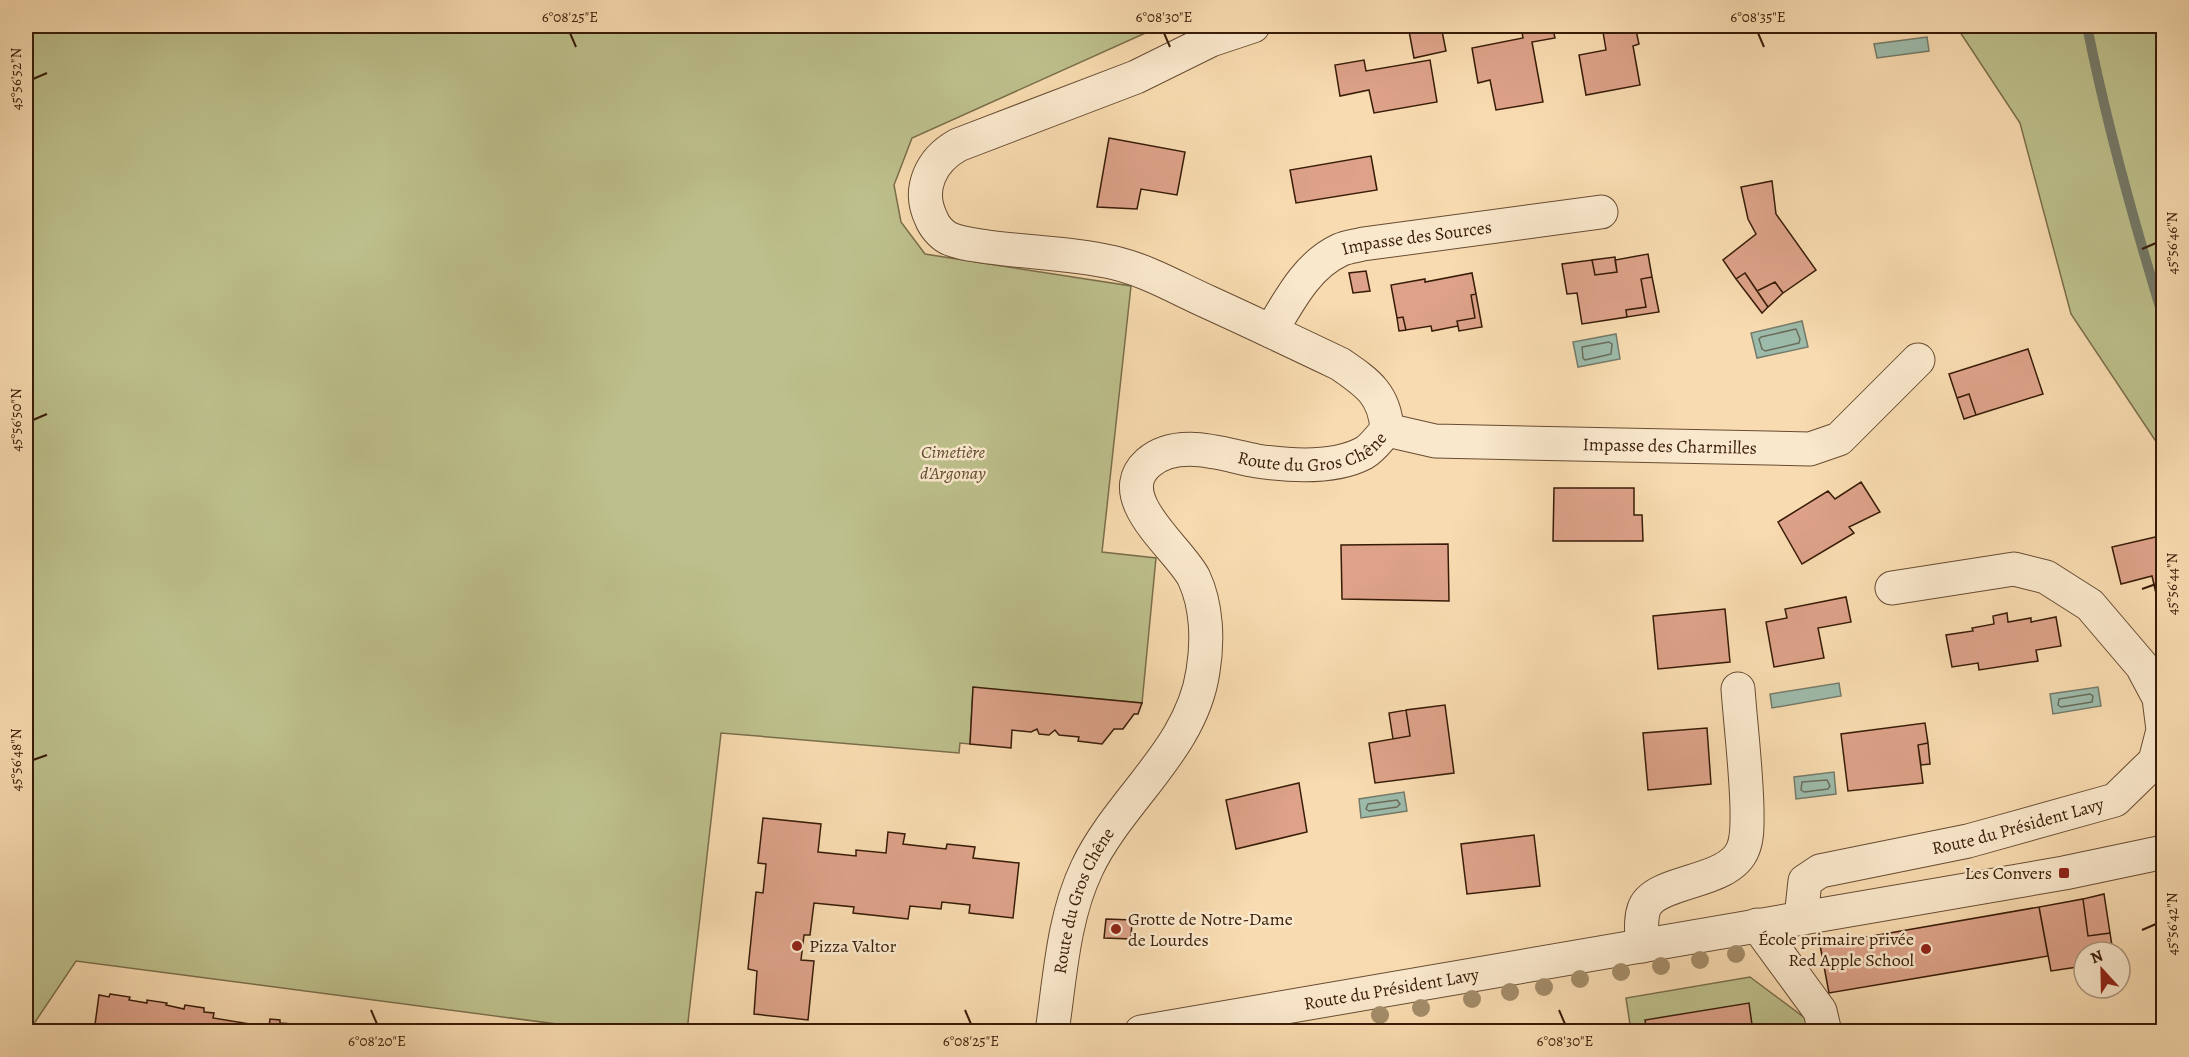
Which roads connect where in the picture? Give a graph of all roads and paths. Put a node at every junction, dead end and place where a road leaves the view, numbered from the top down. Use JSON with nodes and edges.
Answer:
{"nodes":[{"id":1,"x":1253,"y":26,"type":"edge"},
{"id":2,"x":1601,"y":212,"type":"dead end"},
{"id":3,"x":1271,"y":331,"type":"junction"},
{"id":4,"x":1918,"y":360,"type":"dead end"},
{"id":5,"x":1387,"y":430,"type":"junction"},
{"id":6,"x":1892,"y":588,"type":"dead end"},
{"id":7,"x":1738,"y":689,"type":"dead end"},
{"id":8,"x":2158,"y":855,"type":"edge"},
{"id":9,"x":1801,"y":918,"type":"junction"},
{"id":10,"x":1757,"y":926,"type":"junction"},
{"id":11,"x":1642,"y":946,"type":"junction"},
{"id":12,"x":1052,"y":1032,"type":"edge"},
{"id":13,"x":1141,"y":1032,"type":"edge"},
{"id":14,"x":1825,"y":1032,"type":"edge"}],
"edges":[{"from":1,"to":3,"type":"street","name":"Route du Gros Chêne"},
{"from":2,"to":3,"type":"street","name":"Impasse des Sources"},
{"from":3,"to":5,"type":"street","name":"Route du Gros Chêne"},
{"from":4,"to":5,"type":"street","name":"Impasse des Charmilles"},
{"from":5,"to":12,"type":"street","name":"Route du Gros Chêne"},
{"from":6,"to":9,"type":"street","name":"Route du Président Lavy"},
{"from":7,"to":11,"type":"street"},
{"from":8,"to":9,"type":"street","name":"Route du Président Lavy"},
{"from":9,"to":10,"type":"street","name":"Route du Président Lavy"},
{"from":10,"to":11,"type":"street","name":"Route du Président Lavy"},
{"from":10,"to":14,"type":"street"},
{"from":11,"to":13,"type":"street","name":"Route du Président Lavy"}]}
